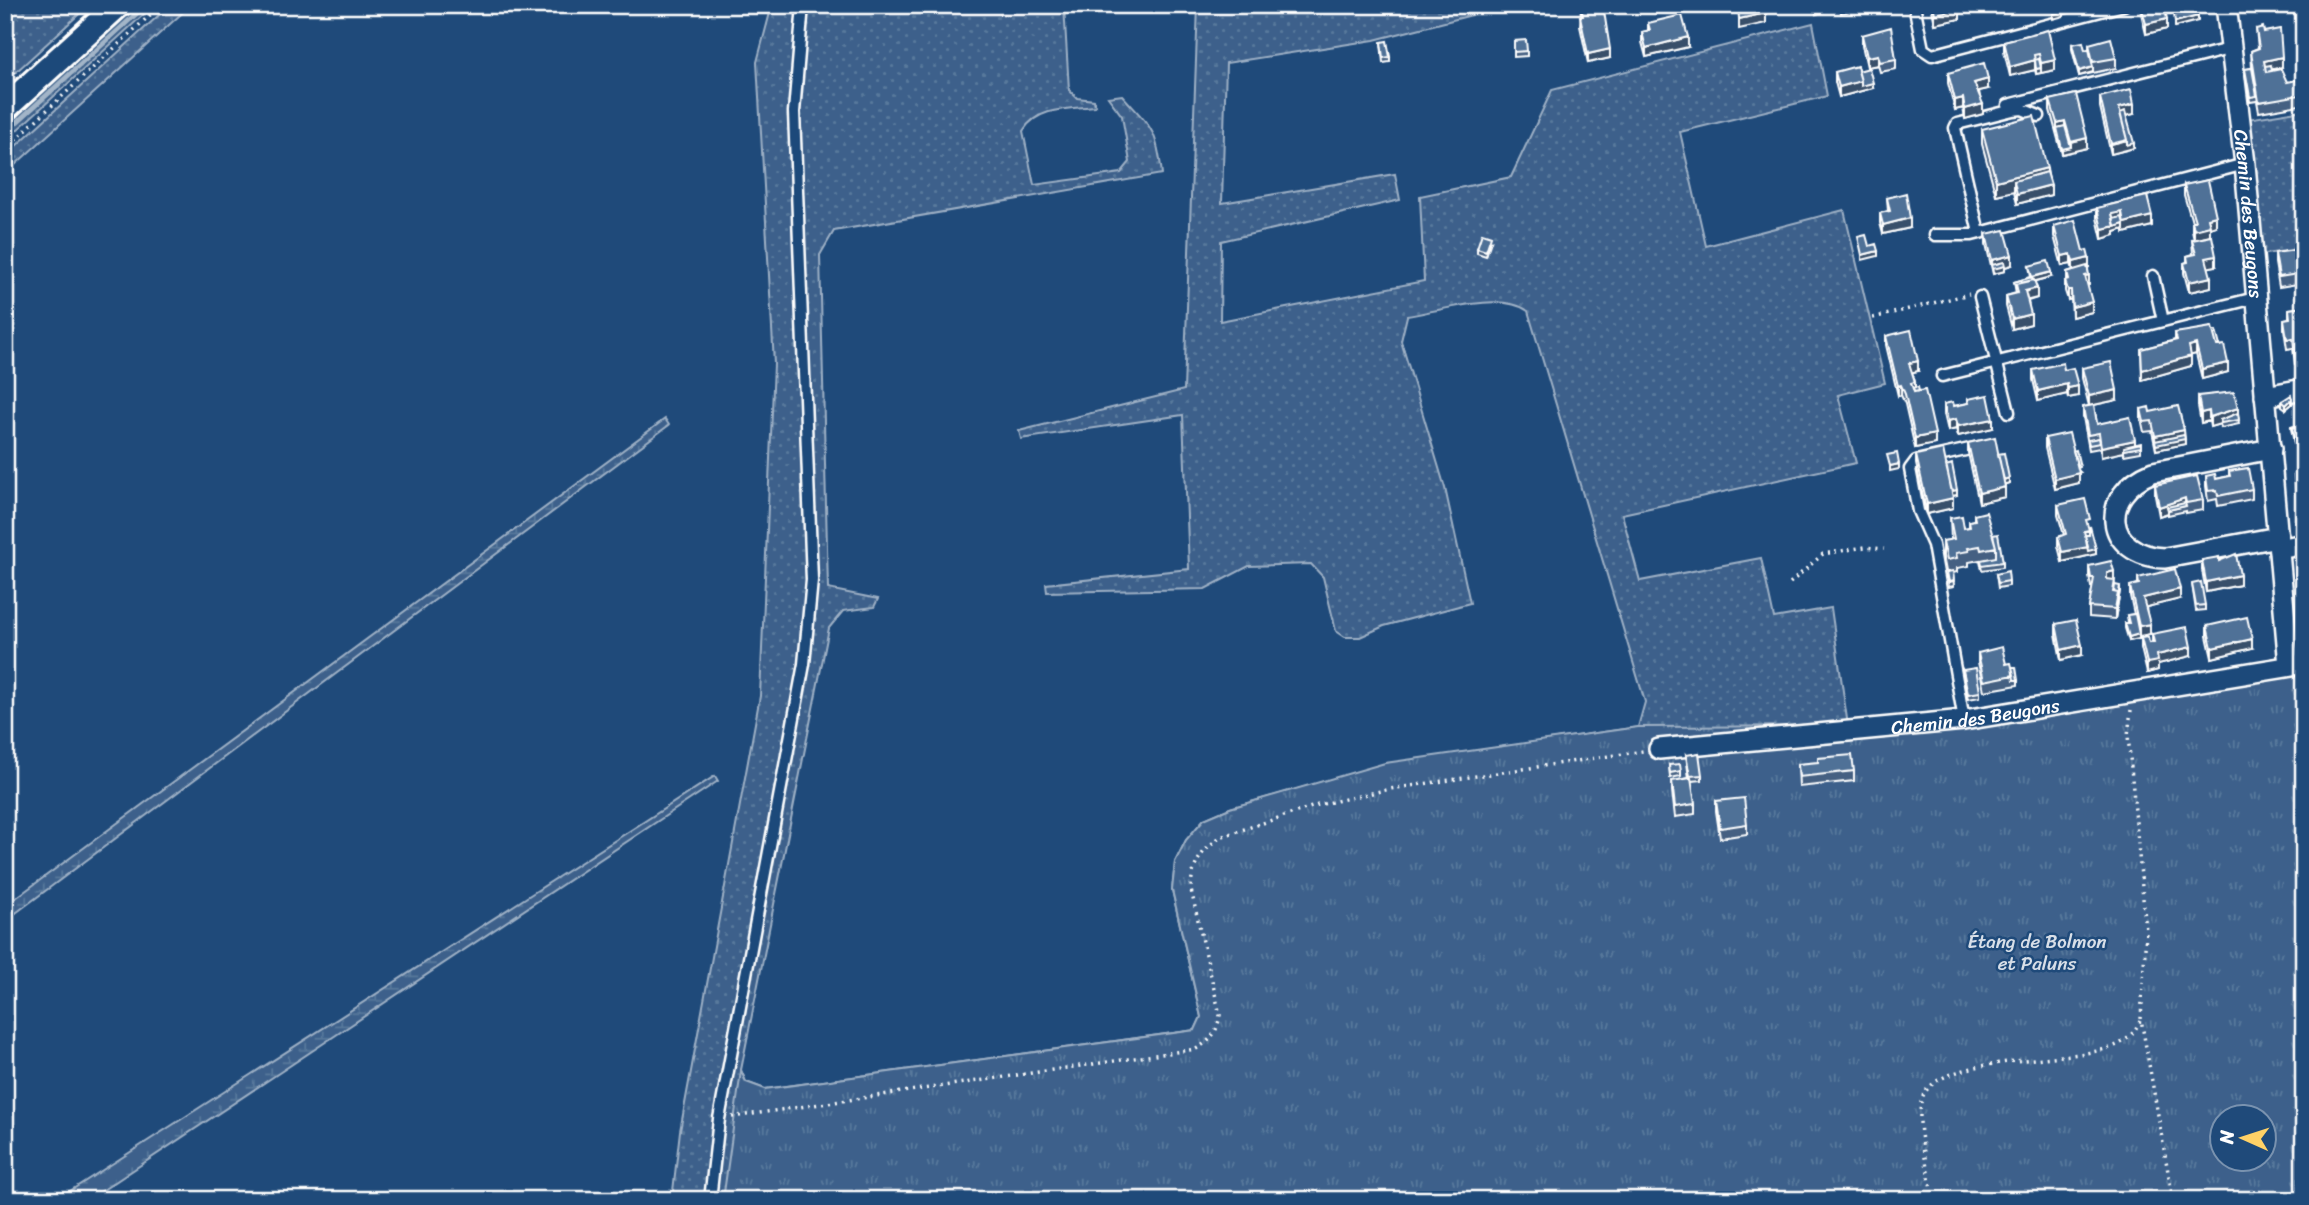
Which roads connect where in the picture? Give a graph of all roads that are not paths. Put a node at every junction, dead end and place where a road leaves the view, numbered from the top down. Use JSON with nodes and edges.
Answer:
{"nodes":[{"id":1,"x":118,"y":5,"type":"edge"},
{"id":2,"x":803,"y":5,"type":"edge"},
{"id":3,"x":1914,"y":5,"type":"edge"},
{"id":4,"x":2124,"y":5,"type":"edge"},
{"id":5,"x":2226,"y":5,"type":"edge"},
{"id":6,"x":2233,"y":48,"type":"junction"},
{"id":7,"x":2008,"y":105,"type":"dead end"},
{"id":8,"x":5,"y":108,"type":"edge"},
{"id":9,"x":2039,"y":116,"type":"dead end"},
{"id":10,"x":2245,"y":164,"type":"junction"},
{"id":11,"x":1979,"y":233,"type":"junction"},
{"id":12,"x":1935,"y":235,"type":"dead end"},
{"id":13,"x":2153,"y":276,"type":"dead end"},
{"id":14,"x":1980,"y":297,"type":"road end"},
{"id":15,"x":2255,"y":298,"type":"junction"},
{"id":16,"x":2163,"y":321,"type":"junction"},
{"id":17,"x":1997,"y":361,"type":"junction"},
{"id":18,"x":1942,"y":376,"type":"dead end"},
{"id":19,"x":2304,"y":389,"type":"edge"},
{"id":20,"x":2265,"y":396,"type":"junction"},
{"id":21,"x":2010,"y":412,"type":"dead end"},
{"id":22,"x":1980,"y":447,"type":"edge"},
{"id":23,"x":2271,"y":449,"type":"junction"},
{"id":24,"x":2279,"y":543,"type":"junction"},
{"id":25,"x":2304,"y":544,"type":"edge"},
{"id":26,"x":2296,"y":665,"type":"edge"},
{"id":27,"x":1964,"y":720,"type":"junction"},
{"id":28,"x":1660,"y":749,"type":"road end"},
{"id":29,"x":710,"y":1200,"type":"edge"}],
"edges":[{"from":1,"to":8,"type":"street"},
{"from":2,"to":29,"type":"lane"},
{"from":3,"to":4,"type":"lane"},
{"from":5,"to":6,"type":"street","name":"Chemin des Beugons"},
{"from":6,"to":7,"type":"lane"},
{"from":6,"to":10,"type":"street","name":"Chemin des Beugons"},
{"from":9,"to":11,"type":"lane"},
{"from":10,"to":11,"type":"lane"},
{"from":10,"to":15,"type":"street","name":"Chemin des Beugons"},
{"from":11,"to":12,"type":"lane"},
{"from":13,"to":16,"type":"lane"},
{"from":14,"to":17,"type":"lane"},
{"from":15,"to":16,"type":"lane"},
{"from":15,"to":20,"type":"street","name":"Chemin des Beugons"},
{"from":16,"to":17,"type":"lane"},
{"from":17,"to":18,"type":"lane"},
{"from":17,"to":21,"type":"lane"},
{"from":19,"to":20,"type":"street"},
{"from":20,"to":23,"type":"street","name":"Chemin des Beugons"},
{"from":22,"to":27,"type":"lane"},
{"from":23,"to":24,"type":"street","name":"Chemin des Beugons"},
{"from":23,"to":24,"type":"street"},
{"from":24,"to":25,"type":"street"},
{"from":24,"to":26,"type":"street","name":"Chemin des Beugons"},
{"from":26,"to":27,"type":"street","name":"Chemin des Beugons"},
{"from":27,"to":28,"type":"street","name":"Chemin des Beugons"}]}
